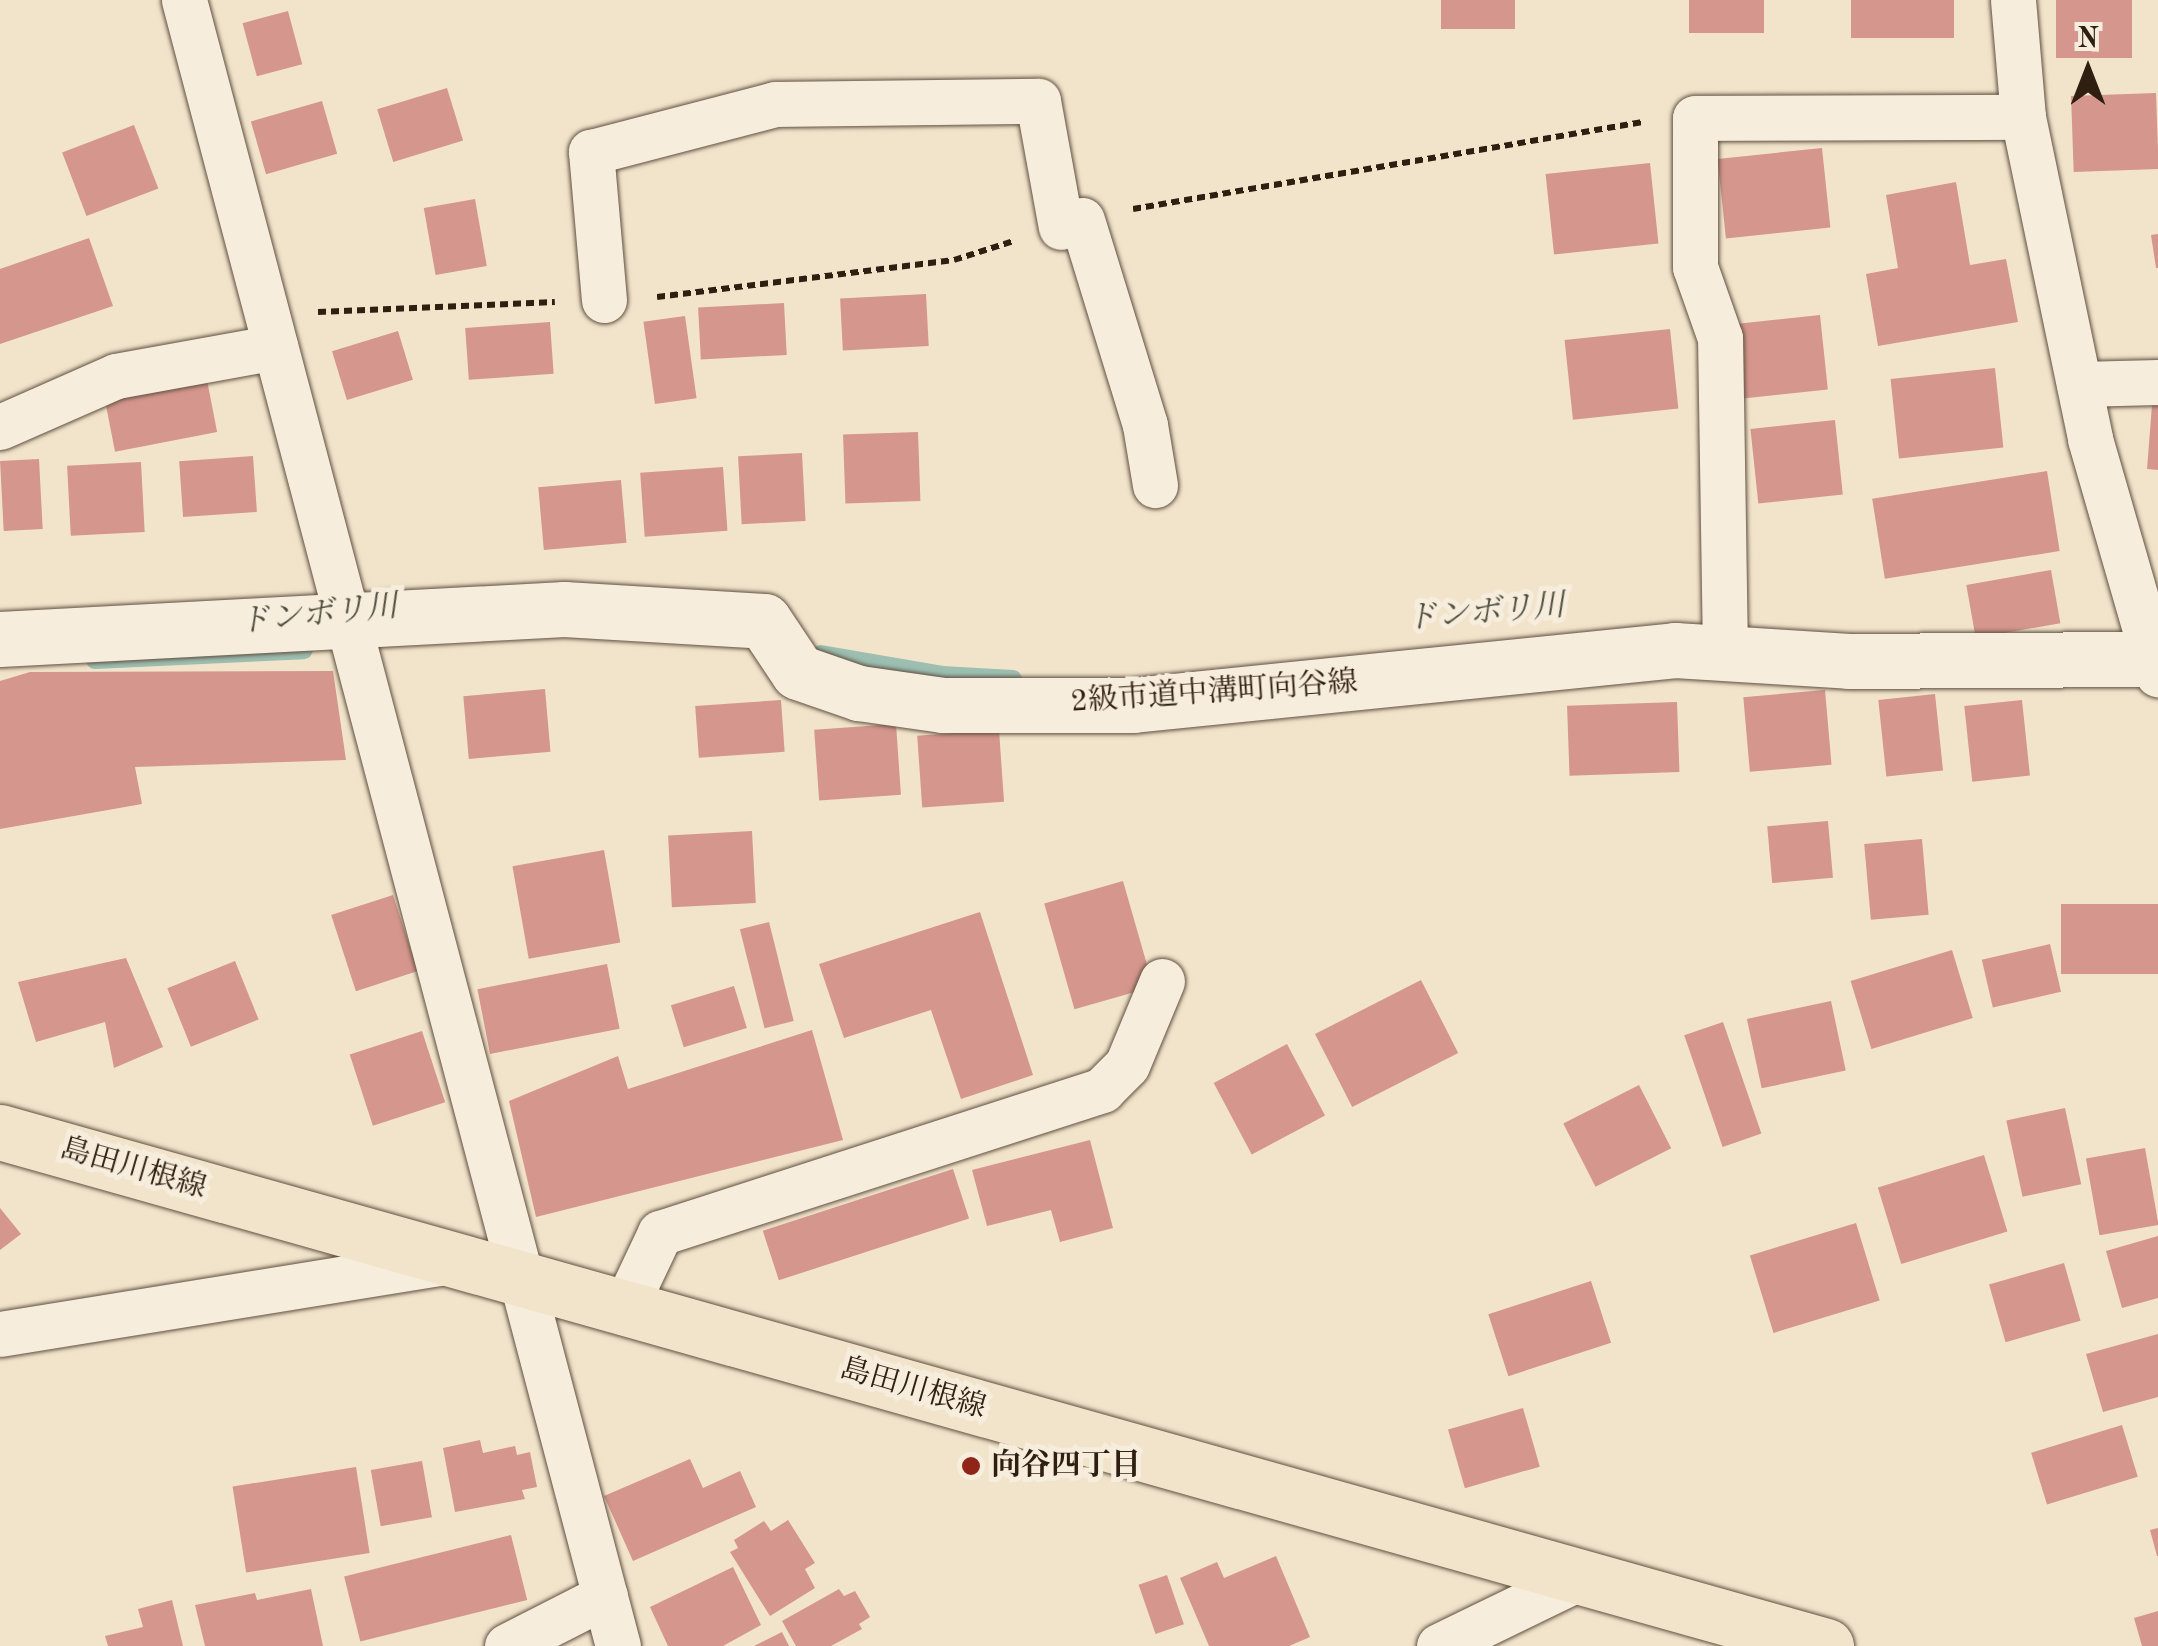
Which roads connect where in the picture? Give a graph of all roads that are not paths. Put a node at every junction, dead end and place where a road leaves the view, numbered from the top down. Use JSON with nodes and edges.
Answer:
{"nodes":[{"id":1,"x":184,"y":0,"type":"edge"},
{"id":2,"x":2013,"y":0,"type":"edge"},
{"id":3,"x":2023,"y":116,"type":"junction"},
{"id":4,"x":604,"y":300,"type":"road end"},
{"id":5,"x":271,"y":330,"type":"junction"},
{"id":6,"x":2158,"y":382,"type":"edge"},
{"id":7,"x":2079,"y":384,"type":"junction"},
{"id":8,"x":0,"y":427,"type":"edge"},
{"id":9,"x":1155,"y":484,"type":"dead end"},
{"id":10,"x":347,"y":622,"type":"junction"},
{"id":11,"x":0,"y":639,"type":"edge"},
{"id":12,"x":1726,"y":654,"type":"junction"},
{"id":13,"x":2157,"y":664,"type":"edge"},
{"id":14,"x":1162,"y":982,"type":"dead end"},
{"id":15,"x":0,"y":1132,"type":"edge"},
{"id":16,"x":457,"y":1260,"type":"junction"},
{"id":17,"x":520,"y":1278,"type":"junction"},
{"id":18,"x":625,"y":1308,"type":"junction"},
{"id":19,"x":0,"y":1334,"type":"edge"},
{"id":20,"x":1580,"y":1577,"type":"junction"},
{"id":21,"x":605,"y":1596,"type":"junction"},
{"id":22,"x":507,"y":1646,"type":"edge"},
{"id":23,"x":618,"y":1646,"type":"edge"},
{"id":24,"x":1439,"y":1646,"type":"edge"},
{"id":25,"x":1826,"y":1646,"type":"edge"}],
"edges":[{"from":1,"to":5,"type":"street"},
{"from":2,"to":3,"type":"street"},
{"from":3,"to":7,"type":"street"},
{"from":3,"to":12,"type":"street"},
{"from":4,"to":9,"type":"street"},
{"from":5,"to":8,"type":"street"},
{"from":5,"to":10,"type":"street"},
{"from":6,"to":7,"type":"street"},
{"from":7,"to":13,"type":"street"},
{"from":10,"to":11,"type":"street","name":"2級市道中溝町向谷線"},
{"from":10,"to":12,"type":"street","name":"2級市道中溝町向谷線"},
{"from":10,"to":17,"type":"street"},
{"from":12,"to":13,"type":"street","name":"2級市道中溝町向谷線"},
{"from":14,"to":18,"type":"street"},
{"from":15,"to":16,"type":"main road","name":"島田川根線"},
{"from":16,"to":17,"type":"main road","name":"島田川根線"},
{"from":16,"to":19,"type":"street"},
{"from":17,"to":18,"type":"main road","name":"島田川根線"},
{"from":17,"to":21,"type":"street"},
{"from":18,"to":20,"type":"main road","name":"島田川根線"},
{"from":20,"to":24,"type":"street"},
{"from":20,"to":25,"type":"main road","name":"島田川根線"},
{"from":21,"to":22,"type":"street"},
{"from":21,"to":23,"type":"street"}]}
